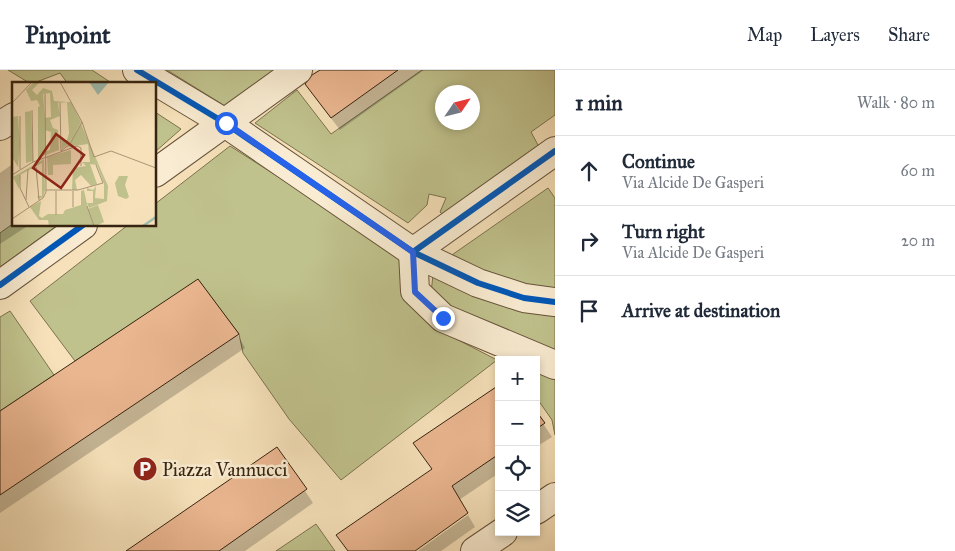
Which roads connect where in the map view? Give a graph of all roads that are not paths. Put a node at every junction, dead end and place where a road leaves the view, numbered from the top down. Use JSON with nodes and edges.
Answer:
{"nodes":[{"id":1,"x":137,"y":70,"type":"edge"},
{"id":2,"x":298,"y":70,"type":"edge"},
{"id":3,"x":12,"y":118,"type":"edge"},
{"id":4,"x":226,"y":123,"type":"junction"},
{"id":5,"x":0,"y":126,"type":"edge"},
{"id":6,"x":555,"y":151,"type":"edge"},
{"id":7,"x":156,"y":172,"type":"edge"},
{"id":8,"x":82,"y":226,"type":"edge"},
{"id":9,"x":413,"y":252,"type":"junction"},
{"id":10,"x":0,"y":285,"type":"edge"},
{"id":11,"x":555,"y":302,"type":"edge"},
{"id":12,"x":555,"y":365,"type":"edge"},
{"id":13,"x":555,"y":497,"type":"edge"},
{"id":14,"x":540,"y":507,"type":"edge"},
{"id":15,"x":497,"y":536,"type":"edge"},
{"id":16,"x":475,"y":551,"type":"edge"}],
"edges":[{"from":1,"to":4,"type":"street"},
{"from":2,"to":4,"type":"street"},
{"from":3,"to":5,"type":"street"},
{"from":4,"to":7,"type":"street"},
{"from":4,"to":9,"type":"street"},
{"from":6,"to":9,"type":"street"},
{"from":8,"to":10,"type":"street"},
{"from":9,"to":11,"type":"street"},
{"from":9,"to":12,"type":"street"},
{"from":13,"to":14,"type":"street"},
{"from":15,"to":16,"type":"street"}]}
